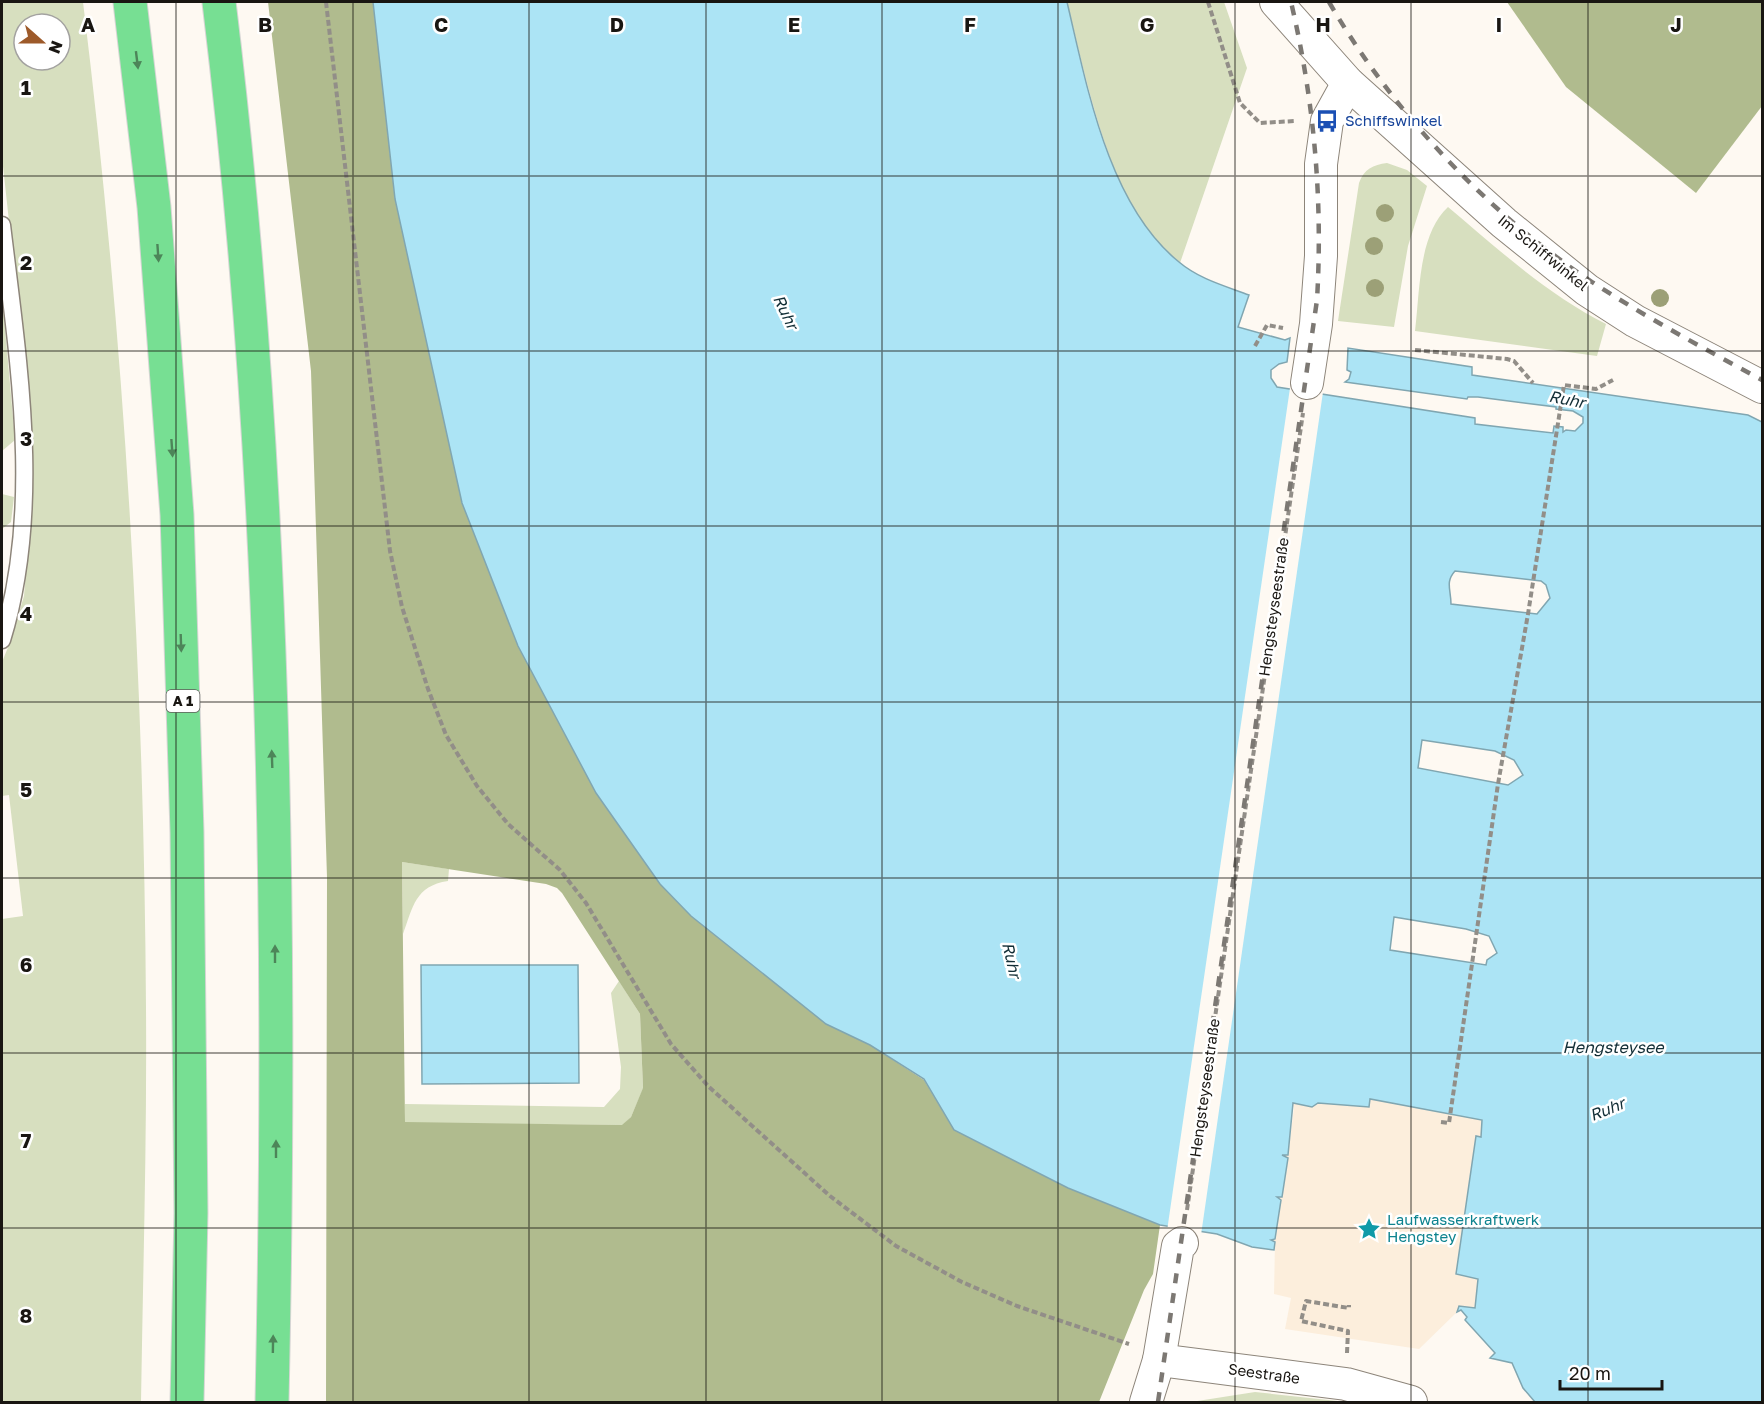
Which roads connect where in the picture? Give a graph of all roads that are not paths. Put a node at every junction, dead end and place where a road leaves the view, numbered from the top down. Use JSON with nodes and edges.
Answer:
{"nodes":[{"id":1,"x":130,"y":2,"type":"edge"},
{"id":2,"x":219,"y":2,"type":"edge"},
{"id":3,"x":1276,"y":2,"type":"edge"},
{"id":4,"x":1348,"y":83,"type":"junction"},
{"id":5,"x":2,"y":225,"type":"edge"},
{"id":6,"x":1307,"y":383,"type":"road end"},
{"id":7,"x":1762,"y":387,"type":"edge"},
{"id":8,"x":2,"y":640,"type":"edge"},
{"id":9,"x":1182,"y":1243,"type":"road end"},
{"id":10,"x":1159,"y":1360,"type":"junction"},
{"id":11,"x":187,"y":1402,"type":"edge"},
{"id":12,"x":272,"y":1402,"type":"edge"},
{"id":13,"x":1146,"y":1402,"type":"edge"},
{"id":14,"x":1411,"y":1402,"type":"edge"}],
"edges":[{"from":1,"to":11,"type":"highway","number":"A 1","one_way":true},
{"from":12,"to":2,"type":"highway","one_way":true},
{"from":3,"to":4,"type":"street"},
{"from":4,"to":6,"type":"street"},
{"from":4,"to":7,"type":"street","name":"Im Schiffwinkel"},
{"from":5,"to":8,"type":"lane"},
{"from":9,"to":10,"type":"street"},
{"from":10,"to":13,"type":"street"},
{"from":10,"to":14,"type":"street","name":"Seestraße"}]}
